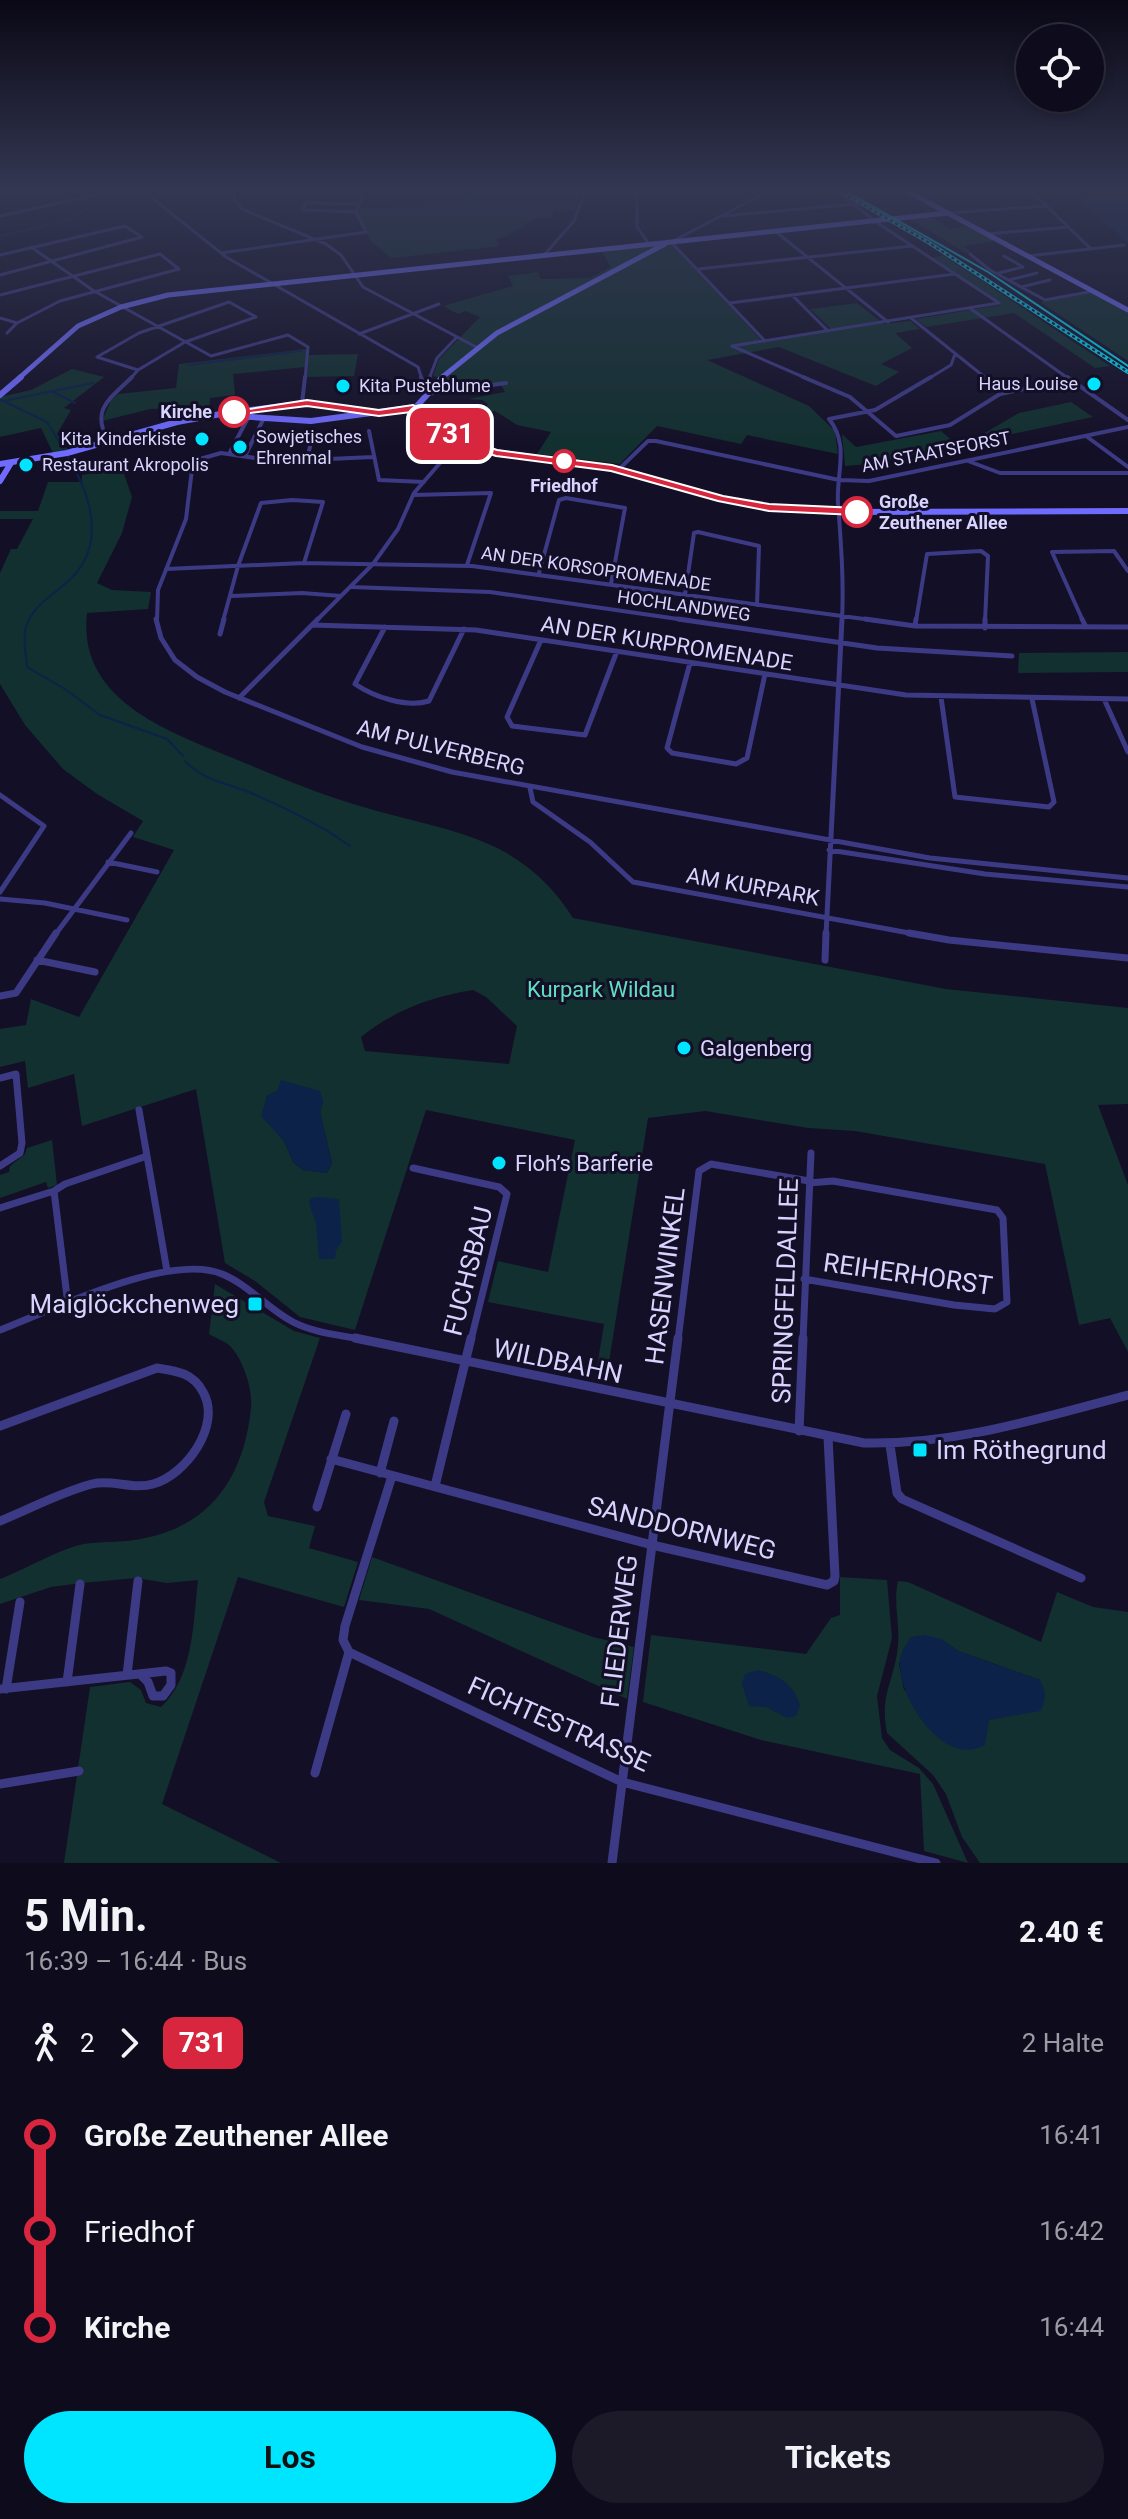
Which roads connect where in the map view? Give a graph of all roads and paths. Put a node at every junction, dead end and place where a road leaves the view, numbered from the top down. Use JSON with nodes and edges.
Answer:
{"nodes":[{"id":1,"x":65,"y":277,"type":"edge"},
{"id":2,"x":70,"y":277,"type":"edge"},
{"id":3,"x":148,"y":277,"type":"edge"},
{"id":4,"x":260,"y":277,"type":"edge"},
{"id":5,"x":327,"y":277,"type":"edge"},
{"id":6,"x":355,"y":277,"type":"edge"},
{"id":7,"x":604,"y":277,"type":"edge"},
{"id":8,"x":705,"y":277,"type":"edge"},
{"id":9,"x":832,"y":277,"type":"edge"},
{"id":10,"x":932,"y":277,"type":"edge"},
{"id":11,"x":959,"y":277,"type":"edge"},
{"id":12,"x":1005,"y":277,"type":"edge"},
{"id":13,"x":1021,"y":277,"type":"edge"},
{"id":14,"x":1067,"y":277,"type":"edge"},
{"id":15,"x":1009,"y":280,"type":"junction"},
{"id":16,"x":1050,"y":280,"type":"dead end"},
{"id":17,"x":270,"y":283,"type":"junction"},
{"id":18,"x":1021,"y":287,"type":"junction"},
{"id":19,"x":846,"y":288,"type":"junction"},
{"id":20,"x":94,"y":291,"type":"junction"},
{"id":21,"x":1094,"y":291,"type":"junction"},
{"id":22,"x":0,"y":295,"type":"edge"},
{"id":23,"x":792,"y":295,"type":"junction"},
{"id":24,"x":730,"y":303,"type":"junction"},
{"id":25,"x":439,"y":304,"type":"dead end"},
{"id":26,"x":121,"y":307,"type":"junction"},
{"id":27,"x":970,"y":309,"type":"junction"},
{"id":28,"x":1128,"y":310,"type":"edge"},
{"id":29,"x":413,"y":314,"type":"junction"},
{"id":30,"x":0,"y":318,"type":"edge"},
{"id":31,"x":911,"y":318,"type":"junction"},
{"id":32,"x":888,"y":322,"type":"junction"},
{"id":33,"x":17,"y":323,"type":"junction"},
{"id":34,"x":156,"y":326,"type":"junction"},
{"id":35,"x":828,"y":331,"type":"junction"},
{"id":36,"x":7,"y":333,"type":"dead end"},
{"id":37,"x":359,"y":334,"type":"junction"},
{"id":38,"x":456,"y":338,"type":"junction"},
{"id":39,"x":765,"y":341,"type":"junction"},
{"id":40,"x":185,"y":342,"type":"junction"},
{"id":41,"x":478,"y":348,"type":"junction"},
{"id":42,"x":955,"y":354,"type":"junction"},
{"id":43,"x":138,"y":370,"type":"junction"},
{"id":44,"x":1071,"y":379,"type":"junction"},
{"id":45,"x":424,"y":382,"type":"junction"},
{"id":46,"x":506,"y":383,"type":"dead end"},
{"id":47,"x":430,"y":391,"type":"junction"},
{"id":48,"x":1005,"y":393,"type":"junction"},
{"id":49,"x":0,"y":395,"type":"edge"},
{"id":50,"x":302,"y":403,"type":"junction"},
{"id":51,"x":413,"y":408,"type":"junction"},
{"id":52,"x":867,"y":412,"type":"junction"},
{"id":53,"x":379,"y":413,"type":"junction"},
{"id":54,"x":221,"y":415,"type":"junction"},
{"id":55,"x":248,"y":418,"type":"junction"},
{"id":56,"x":263,"y":420,"type":"junction"},
{"id":57,"x":1128,"y":420,"type":"edge"},
{"id":58,"x":1128,"y":427,"type":"edge"},
{"id":59,"x":369,"y":431,"type":"dead end"},
{"id":60,"x":313,"y":433,"type":"dead end"},
{"id":61,"x":1086,"y":436,"type":"junction"},
{"id":62,"x":108,"y":440,"type":"junction"},
{"id":63,"x":460,"y":440,"type":"junction"},
{"id":64,"x":229,"y":454,"type":"junction"},
{"id":65,"x":246,"y":454,"type":"junction"},
{"id":66,"x":373,"y":457,"type":"junction"},
{"id":67,"x":269,"y":460,"type":"dead end"},
{"id":68,"x":968,"y":461,"type":"junction"},
{"id":69,"x":11,"y":463,"type":"junction"},
{"id":70,"x":0,"y":464,"type":"edge"},
{"id":71,"x":618,"y":470,"type":"junction"},
{"id":72,"x":1128,"y":470,"type":"edge"},
{"id":73,"x":839,"y":480,"type":"junction"},
{"id":74,"x":0,"y":481,"type":"edge"},
{"id":75,"x":424,"y":482,"type":"junction"},
{"id":76,"x":413,"y":495,"type":"junction"},
{"id":77,"x":1128,"y":511,"type":"edge"},
{"id":78,"x":839,"y":512,"type":"junction"},
{"id":79,"x":304,"y":563,"type":"junction"},
{"id":80,"x":373,"y":564,"type":"junction"},
{"id":81,"x":467,"y":565,"type":"junction"},
{"id":82,"x":238,"y":566,"type":"junction"},
{"id":83,"x":166,"y":569,"type":"junction"},
{"id":84,"x":1128,"y":571,"type":"edge"},
{"id":85,"x":539,"y":573,"type":"junction"},
{"id":86,"x":611,"y":584,"type":"junction"},
{"id":87,"x":351,"y":587,"type":"junction"},
{"id":88,"x":685,"y":595,"type":"junction"},
{"id":89,"x":231,"y":596,"type":"junction"},
{"id":90,"x":341,"y":596,"type":"junction"},
{"id":91,"x":757,"y":605,"type":"junction"},
{"id":92,"x":841,"y":617,"type":"junction"},
{"id":93,"x":312,"y":625,"type":"junction"},
{"id":94,"x":915,"y":626,"type":"junction"},
{"id":95,"x":385,"y":627,"type":"junction"},
{"id":96,"x":1086,"y":627,"type":"junction"},
{"id":97,"x":1128,"y":627,"type":"edge"},
{"id":98,"x":985,"y":628,"type":"junction"},
{"id":99,"x":464,"y":629,"type":"junction"},
{"id":100,"x":220,"y":634,"type":"dead end"},
{"id":101,"x":541,"y":640,"type":"junction"},
{"id":102,"x":841,"y":644,"type":"junction"},
{"id":103,"x":617,"y":651,"type":"junction"},
{"id":104,"x":1012,"y":656,"type":"dead end"},
{"id":105,"x":690,"y":663,"type":"junction"},
{"id":106,"x":765,"y":674,"type":"junction"},
{"id":107,"x":839,"y":686,"type":"junction"},
{"id":108,"x":941,"y":697,"type":"junction"},
{"id":109,"x":239,"y":698,"type":"junction"},
{"id":110,"x":1032,"y":699,"type":"junction"},
{"id":111,"x":1104,"y":699,"type":"junction"},
{"id":112,"x":1128,"y":699,"type":"edge"},
{"id":113,"x":1128,"y":752,"type":"edge"},
{"id":114,"x":530,"y":788,"type":"junction"},
{"id":115,"x":0,"y":795,"type":"edge"},
{"id":116,"x":131,"y":833,"type":"dead end"},
{"id":117,"x":830,"y":841,"type":"junction"},
{"id":118,"x":829,"y":850,"type":"junction"},
{"id":119,"x":108,"y":862,"type":"junction"},
{"id":120,"x":157,"y":872,"type":"dead end"},
{"id":121,"x":1128,"y":878,"type":"edge"},
{"id":122,"x":1128,"y":887,"type":"edge"},
{"id":123,"x":0,"y":892,"type":"edge"},
{"id":124,"x":0,"y":899,"type":"edge"},
{"id":125,"x":73,"y":908,"type":"junction"},
{"id":126,"x":826,"y":918,"type":"junction"},
{"id":127,"x":127,"y":920,"type":"dead end"},
{"id":128,"x":1128,"y":958,"type":"edge"},
{"id":129,"x":37,"y":960,"type":"junction"},
{"id":130,"x":825,"y":960,"type":"dead end"},
{"id":131,"x":95,"y":972,"type":"dead end"},
{"id":132,"x":0,"y":996,"type":"edge"},
{"id":133,"x":0,"y":1078,"type":"edge"},
{"id":134,"x":139,"y":1110,"type":"dead end"},
{"id":135,"x":811,"y":1153,"type":"dead end"},
{"id":136,"x":147,"y":1156,"type":"junction"},
{"id":137,"x":0,"y":1166,"type":"edge"},
{"id":138,"x":413,"y":1168,"type":"dead end"},
{"id":139,"x":809,"y":1182,"type":"junction"},
{"id":140,"x":54,"y":1191,"type":"junction"},
{"id":141,"x":0,"y":1208,"type":"edge"},
{"id":142,"x":167,"y":1271,"type":"junction"},
{"id":143,"x":804,"y":1279,"type":"junction"},
{"id":144,"x":68,"y":1305,"type":"junction"},
{"id":145,"x":0,"y":1330,"type":"edge"},
{"id":146,"x":466,"y":1362,"type":"junction"},
{"id":147,"x":1128,"y":1395,"type":"edge"},
{"id":148,"x":670,"y":1404,"type":"junction"},
{"id":149,"x":346,"y":1414,"type":"dead end"},
{"id":150,"x":394,"y":1421,"type":"dead end"},
{"id":151,"x":0,"y":1426,"type":"edge"},
{"id":152,"x":799,"y":1431,"type":"junction"},
{"id":153,"x":828,"y":1437,"type":"junction"},
{"id":154,"x":890,"y":1445,"type":"junction"},
{"id":155,"x":331,"y":1459,"type":"junction"},
{"id":156,"x":380,"y":1473,"type":"junction"},
{"id":157,"x":392,"y":1476,"type":"junction"},
{"id":158,"x":435,"y":1486,"type":"junction"},
{"id":159,"x":317,"y":1507,"type":"dead end"},
{"id":160,"x":0,"y":1521,"type":"edge"},
{"id":161,"x":652,"y":1545,"type":"junction"},
{"id":162,"x":1081,"y":1578,"type":"dead end"},
{"id":163,"x":138,"y":1581,"type":"dead end"},
{"id":164,"x":80,"y":1584,"type":"dead end"},
{"id":165,"x":20,"y":1602,"type":"dead end"},
{"id":166,"x":349,"y":1652,"type":"junction"},
{"id":167,"x":140,"y":1674,"type":"dead end"},
{"id":168,"x":127,"y":1675,"type":"junction"},
{"id":169,"x":67,"y":1682,"type":"junction"},
{"id":170,"x":3,"y":1689,"type":"edge"},
{"id":171,"x":79,"y":1771,"type":"dead end"},
{"id":172,"x":315,"y":1773,"type":"dead end"},
{"id":173,"x":622,"y":1782,"type":"junction"},
{"id":174,"x":0,"y":1784,"type":"edge"},
{"id":175,"x":612,"y":1863,"type":"edge"},
{"id":176,"x":936,"y":1863,"type":"edge"}],
"edges":[{"from":1,"to":22,"type":"street"},
{"from":2,"to":20,"type":"street"},
{"from":3,"to":20,"type":"street"},
{"from":4,"to":17,"type":"street"},
{"from":5,"to":17,"type":"main road"},
{"from":6,"to":29,"type":"street"},
{"from":7,"to":41,"type":"main road"},
{"from":8,"to":24,"type":"street"},
{"from":9,"to":19,"type":"street"},
{"from":10,"to":19,"type":"street"},
{"from":11,"to":27,"type":"street"},
{"from":12,"to":15,"type":"street"},
{"from":13,"to":15,"type":"street"},
{"from":14,"to":21,"type":"main road"},
{"from":15,"to":18,"type":"street"},
{"from":16,"to":18,"type":"street"},
{"from":17,"to":26,"type":"main road"},
{"from":17,"to":37,"type":"street"},
{"from":18,"to":21,"type":"street"},
{"from":19,"to":23,"type":"street"},
{"from":19,"to":32,"type":"street"},
{"from":20,"to":26,"type":"street"},
{"from":20,"to":33,"type":"street"},
{"from":21,"to":28,"type":"main road"},
{"from":23,"to":24,"type":"street"},
{"from":23,"to":35,"type":"street"},
{"from":24,"to":39,"type":"street"},
{"from":25,"to":29,"type":"street"},
{"from":26,"to":34,"type":"street"},
{"from":26,"to":49,"type":"main road"},
{"from":27,"to":31,"type":"street"},
{"from":27,"to":44,"type":"street"},
{"from":29,"to":37,"type":"street"},
{"from":29,"to":38,"type":"street"},
{"from":30,"to":33,"type":"street"},
{"from":31,"to":32,"type":"street"},
{"from":31,"to":42,"type":"street"},
{"from":32,"to":35,"type":"street"},
{"from":33,"to":36,"type":"street"},
{"from":34,"to":40,"type":"street"},
{"from":34,"to":40,"type":"street"},
{"from":34,"to":43,"type":"street"},
{"from":35,"to":39,"type":"street"},
{"from":37,"to":45,"type":"street"},
{"from":38,"to":41,"type":"street"},
{"from":38,"to":45,"type":"street"},
{"from":39,"to":52,"type":"street"},
{"from":40,"to":43,"type":"street"},
{"from":40,"to":50,"type":"street"},
{"from":41,"to":47,"type":"main road"},
{"from":42,"to":48,"type":"street"},
{"from":42,"to":52,"type":"street"},
{"from":43,"to":62,"type":"street"},
{"from":44,"to":48,"type":"street"},
{"from":44,"to":57,"type":"street"},
{"from":45,"to":47,"type":"street"},
{"from":46,"to":47,"type":"street"},
{"from":47,"to":51,"type":"main road"},
{"from":48,"to":52,"type":"street"},
{"from":50,"to":53,"type":"main road"},
{"from":50,"to":54,"type":"main road"},
{"from":51,"to":53,"type":"main road"},
{"from":51,"to":63,"type":"main road"},
{"from":52,"to":73,"type":"street"},
{"from":53,"to":56,"type":"main road"},
{"from":54,"to":55,"type":"main road"},
{"from":54,"to":62,"type":"main road"},
{"from":55,"to":56,"type":"main road"},
{"from":55,"to":64,"type":"street"},
{"from":56,"to":65,"type":"street"},
{"from":58,"to":61,"type":"street","name":"AM STAATSFORST"},
{"from":59,"to":66,"type":"street"},
{"from":60,"to":66,"type":"street"},
{"from":61,"to":68,"type":"street","name":"AM STAATSFORST"},
{"from":61,"to":72,"type":"street"},
{"from":62,"to":69,"type":"main road"},
{"from":63,"to":71,"type":"main road"},
{"from":63,"to":75,"type":"street"},
{"from":64,"to":65,"type":"street","name":"AM PULVERBERG"},
{"from":64,"to":83,"type":"street","name":"AM PULVERBERG"},
{"from":65,"to":67,"type":"street","name":"AM PULVERBERG"},
{"from":66,"to":75,"type":"street"},
{"from":68,"to":72,"type":"street"},
{"from":68,"to":73,"type":"street","name":"AM STAATSFORST"},
{"from":69,"to":70,"type":"main road"},
{"from":69,"to":74,"type":"main road"},
{"from":71,"to":73,"type":"street","name":"AM STAATSFORST"},
{"from":71,"to":78,"type":"main road"},
{"from":73,"to":78,"type":"street"},
{"from":75,"to":76,"type":"street"},
{"from":76,"to":80,"type":"street"},
{"from":76,"to":81,"type":"street"},
{"from":77,"to":78,"type":"main road"},
{"from":78,"to":92,"type":"street"},
{"from":79,"to":80,"type":"street","name":"AN DER KORSOPROMENADE"},
{"from":79,"to":82,"type":"street","name":"AN DER KORSOPROMENADE"},
{"from":79,"to":82,"type":"street"},
{"from":80,"to":81,"type":"street","name":"AN DER KORSOPROMENADE"},
{"from":80,"to":87,"type":"street"},
{"from":81,"to":85,"type":"street","name":"AN DER KORSOPROMENADE"},
{"from":82,"to":83,"type":"street","name":"AN DER KORSOPROMENADE"},
{"from":82,"to":89,"type":"street"},
{"from":83,"to":109,"type":"street","name":"AM PULVERBERG"},
{"from":84,"to":96,"type":"street"},
{"from":85,"to":86,"type":"street","name":"AN DER KORSOPROMENADE"},
{"from":85,"to":86,"type":"street"},
{"from":86,"to":88,"type":"street","name":"AN DER KORSOPROMENADE"},
{"from":87,"to":90,"type":"street"},
{"from":87,"to":102,"type":"street","name":"HOCHLANDWEG"},
{"from":88,"to":91,"type":"street","name":"AN DER KORSOPROMENADE"},
{"from":88,"to":91,"type":"street"},
{"from":89,"to":90,"type":"street"},
{"from":89,"to":100,"type":"street"},
{"from":90,"to":93,"type":"street"},
{"from":91,"to":92,"type":"street","name":"AN DER KORSOPROMENADE"},
{"from":92,"to":94,"type":"street","name":"AN DER KORSOPROMENADE"},
{"from":92,"to":102,"type":"street"},
{"from":93,"to":95,"type":"street","name":"AN DER KURPROMENADE"},
{"from":93,"to":109,"type":"street"},
{"from":94,"to":98,"type":"street","name":"AN DER KORSOPROMENADE"},
{"from":94,"to":98,"type":"street"},
{"from":95,"to":99,"type":"street","name":"AN DER KURPROMENADE"},
{"from":95,"to":99,"type":"street"},
{"from":96,"to":97,"type":"street","name":"AN DER KORSOPROMENADE"},
{"from":96,"to":98,"type":"street","name":"AN DER KORSOPROMENADE"},
{"from":99,"to":101,"type":"street","name":"AN DER KURPROMENADE"},
{"from":101,"to":103,"type":"street","name":"AN DER KURPROMENADE"},
{"from":101,"to":103,"type":"street"},
{"from":102,"to":104,"type":"street","name":"HOCHLANDWEG"},
{"from":102,"to":107,"type":"street"},
{"from":103,"to":105,"type":"street","name":"AN DER KURPROMENADE"},
{"from":105,"to":106,"type":"street","name":"AN DER KURPROMENADE"},
{"from":105,"to":106,"type":"street"},
{"from":106,"to":107,"type":"street","name":"AN DER KURPROMENADE"},
{"from":107,"to":108,"type":"street","name":"AN DER KURPROMENADE"},
{"from":107,"to":117,"type":"street"},
{"from":108,"to":110,"type":"street","name":"AN DER KURPROMENADE"},
{"from":108,"to":110,"type":"street"},
{"from":109,"to":114,"type":"street","name":"AM PULVERBERG"},
{"from":110,"to":111,"type":"street","name":"AN DER KURPROMENADE"},
{"from":111,"to":112,"type":"street","name":"AN DER KURPROMENADE"},
{"from":111,"to":113,"type":"street"},
{"from":114,"to":117,"type":"street","name":"AM PULVERBERG"},
{"from":114,"to":126,"type":"street","name":"AM KURPARK"},
{"from":115,"to":123,"type":"street"},
{"from":116,"to":119,"type":"street"},
{"from":117,"to":118,"type":"street"},
{"from":117,"to":121,"type":"street","name":"AM PULVERBERG"},
{"from":118,"to":122,"type":"street"},
{"from":118,"to":126,"type":"street"},
{"from":119,"to":120,"type":"street"},
{"from":119,"to":125,"type":"street"},
{"from":124,"to":125,"type":"street"},
{"from":125,"to":127,"type":"street"},
{"from":125,"to":129,"type":"street"},
{"from":126,"to":128,"type":"street","name":"AM KURPARK"},
{"from":126,"to":130,"type":"street"},
{"from":129,"to":131,"type":"street"},
{"from":129,"to":132,"type":"street"},
{"from":133,"to":137,"type":"street"},
{"from":134,"to":136,"type":"street"},
{"from":135,"to":139,"type":"street","name":"SPRINGFELDALLEE"},
{"from":136,"to":140,"type":"street"},
{"from":136,"to":142,"type":"street"},
{"from":138,"to":146,"type":"street","name":"FUCHSBAU"},
{"from":139,"to":143,"type":"street","name":"SPRINGFELDALLEE"},
{"from":139,"to":143,"type":"street","name":"REIHERHORST"},
{"from":139,"to":148,"type":"street","name":"HASENWINKEL"},
{"from":140,"to":141,"type":"street"},
{"from":140,"to":144,"type":"street"},
{"from":142,"to":144,"type":"street","name":"WILDBAHN"},
{"from":142,"to":146,"type":"street","name":"WILDBAHN"},
{"from":143,"to":152,"type":"street","name":"SPRINGFELDALLEE"},
{"from":144,"to":145,"type":"street","name":"WILDBAHN"},
{"from":146,"to":148,"type":"street","name":"WILDBAHN"},
{"from":146,"to":158,"type":"street"},
{"from":147,"to":154,"type":"street","name":"WILDBAHN"},
{"from":148,"to":152,"type":"street","name":"WILDBAHN"},
{"from":148,"to":161,"type":"street","name":"FLIEDERWEG"},
{"from":149,"to":155,"type":"street"},
{"from":150,"to":156,"type":"street"},
{"from":151,"to":160,"type":"street"},
{"from":152,"to":153,"type":"street","name":"WILDBAHN"},
{"from":153,"to":154,"type":"street","name":"WILDBAHN"},
{"from":153,"to":161,"type":"street","name":"SANDDORNWEG"},
{"from":154,"to":162,"type":"street"},
{"from":155,"to":156,"type":"street","name":"SANDDORNWEG"},
{"from":155,"to":159,"type":"street"},
{"from":156,"to":157,"type":"street","name":"SANDDORNWEG"},
{"from":157,"to":158,"type":"street","name":"SANDDORNWEG"},
{"from":157,"to":166,"type":"street"},
{"from":158,"to":161,"type":"street","name":"SANDDORNWEG"},
{"from":161,"to":173,"type":"street","name":"FLIEDERWEG"},
{"from":163,"to":168,"type":"street"},
{"from":164,"to":169,"type":"street"},
{"from":165,"to":170,"type":"street"},
{"from":166,"to":172,"type":"street"},
{"from":166,"to":173,"type":"street","name":"FICHTESTRASSE"},
{"from":167,"to":168,"type":"street"},
{"from":168,"to":169,"type":"street"},
{"from":169,"to":170,"type":"street"},
{"from":171,"to":174,"type":"street"},
{"from":173,"to":175,"type":"street","name":"FLIEDERWEG"},
{"from":173,"to":176,"type":"street","name":"FICHTESTRASSE"}]}
